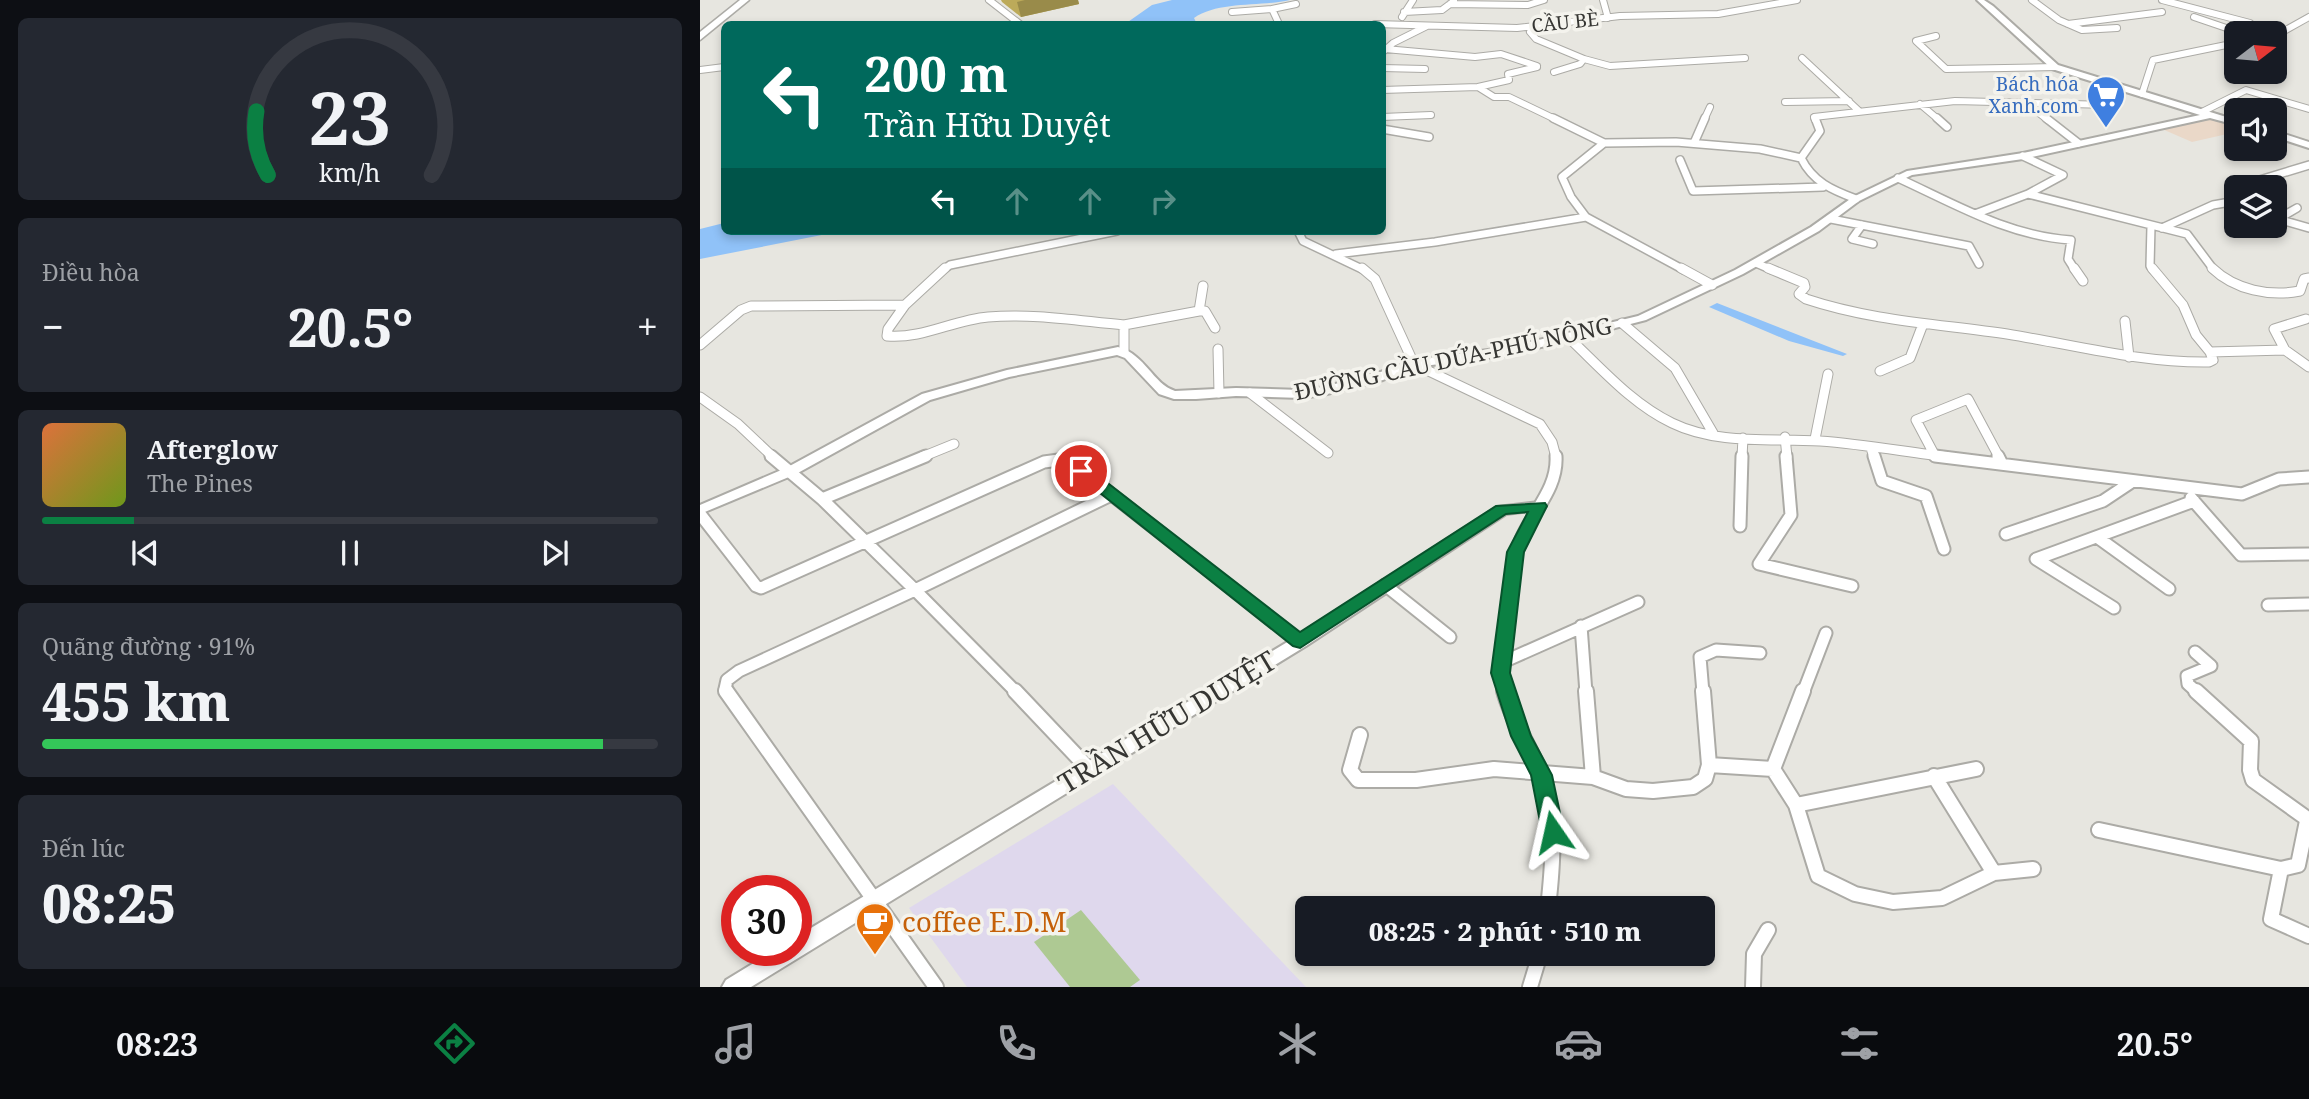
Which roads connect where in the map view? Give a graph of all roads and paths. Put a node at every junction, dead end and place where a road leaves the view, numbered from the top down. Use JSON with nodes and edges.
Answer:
{"nodes":[{"id":1,"x":732,"y":0,"type":"edge"},
{"id":2,"x":744,"y":0,"type":"edge"},
{"id":3,"x":989,"y":0,"type":"edge"},
{"id":4,"x":1413,"y":0,"type":"edge"},
{"id":5,"x":1458,"y":0,"type":"edge"},
{"id":6,"x":1544,"y":0,"type":"edge"},
{"id":7,"x":1603,"y":0,"type":"edge"},
{"id":8,"x":1797,"y":0,"type":"edge"},
{"id":9,"x":1980,"y":0,"type":"edge"},
{"id":10,"x":2032,"y":0,"type":"edge"},
{"id":11,"x":2162,"y":0,"type":"edge"},
{"id":12,"x":1296,"y":4,"type":"dead end"},
{"id":13,"x":1450,"y":4,"type":"junction"},
{"id":14,"x":1272,"y":9,"type":"junction"},
{"id":15,"x":1232,"y":12,"type":"dead end"},
{"id":16,"x":1404,"y":12,"type":"junction"},
{"id":17,"x":2162,"y":12,"type":"dead end"},
{"id":18,"x":2194,"y":17,"type":"dead end"},
{"id":19,"x":2309,"y":17,"type":"edge"},
{"id":20,"x":1608,"y":18,"type":"junction"},
{"id":21,"x":1016,"y":21,"type":"edge"},
{"id":22,"x":1278,"y":21,"type":"edge"},
{"id":23,"x":2242,"y":21,"type":"edge"},
{"id":24,"x":1400,"y":23,"type":"junction"},
{"id":25,"x":1386,"y":24,"type":"edge"},
{"id":26,"x":1431,"y":24,"type":"junction"},
{"id":27,"x":2068,"y":24,"type":"junction"},
{"id":28,"x":700,"y":26,"type":"edge"},
{"id":29,"x":1537,"y":26,"type":"junction"},
{"id":30,"x":2224,"y":27,"type":"edge"},
{"id":31,"x":2117,"y":28,"type":"dead end"},
{"id":32,"x":2287,"y":29,"type":"edge"},
{"id":33,"x":1936,"y":36,"type":"dead end"},
{"id":34,"x":700,"y":37,"type":"edge"},
{"id":35,"x":2224,"y":45,"type":"edge"},
{"id":36,"x":1386,"y":50,"type":"edge"},
{"id":37,"x":1386,"y":51,"type":"edge"},
{"id":38,"x":1745,"y":58,"type":"dead end"},
{"id":39,"x":1802,"y":58,"type":"dead end"},
{"id":40,"x":1584,"y":59,"type":"junction"},
{"id":41,"x":721,"y":67,"type":"edge"},
{"id":42,"x":2055,"y":67,"type":"junction"},
{"id":43,"x":1386,"y":68,"type":"edge"},
{"id":44,"x":1425,"y":69,"type":"dead end"},
{"id":45,"x":700,"y":70,"type":"edge"},
{"id":46,"x":1555,"y":72,"type":"dead end"},
{"id":47,"x":1478,"y":87,"type":"junction"},
{"id":48,"x":1386,"y":90,"type":"edge"},
{"id":49,"x":2143,"y":94,"type":"junction"},
{"id":50,"x":1849,"y":101,"type":"junction"},
{"id":51,"x":1785,"y":102,"type":"dead end"},
{"id":52,"x":1920,"y":104,"type":"junction"},
{"id":53,"x":2027,"y":104,"type":"junction"},
{"id":54,"x":2109,"y":105,"type":"dead end"},
{"id":55,"x":1710,"y":107,"type":"dead end"},
{"id":56,"x":2309,"y":109,"type":"edge"},
{"id":57,"x":1859,"y":111,"type":"junction"},
{"id":58,"x":2207,"y":114,"type":"junction"},
{"id":59,"x":1431,"y":115,"type":"dead end"},
{"id":60,"x":1386,"y":117,"type":"edge"},
{"id":61,"x":2224,"y":119,"type":"edge"},
{"id":62,"x":1947,"y":127,"type":"dead end"},
{"id":63,"x":1386,"y":131,"type":"edge"},
{"id":64,"x":1429,"y":137,"type":"dead end"},
{"id":65,"x":2287,"y":138,"type":"edge"},
{"id":66,"x":1604,"y":143,"type":"junction"},
{"id":67,"x":1694,"y":143,"type":"junction"},
{"id":68,"x":2078,"y":144,"type":"junction"},
{"id":69,"x":2309,"y":145,"type":"edge"},
{"id":70,"x":2023,"y":156,"type":"junction"},
{"id":71,"x":1801,"y":158,"type":"junction"},
{"id":72,"x":1680,"y":160,"type":"dead end"},
{"id":73,"x":2309,"y":165,"type":"edge"},
{"id":74,"x":2276,"y":175,"type":"edge"},
{"id":75,"x":1898,"y":178,"type":"junction"},
{"id":76,"x":1823,"y":187,"type":"junction"},
{"id":77,"x":2028,"y":194,"type":"junction"},
{"id":78,"x":1856,"y":199,"type":"junction"},
{"id":79,"x":2224,"y":203,"type":"edge"},
{"id":80,"x":2297,"y":208,"type":"dead end"},
{"id":81,"x":1975,"y":214,"type":"junction"},
{"id":82,"x":1586,"y":217,"type":"junction"},
{"id":83,"x":1830,"y":219,"type":"junction"},
{"id":84,"x":1862,"y":225,"type":"junction"},
{"id":85,"x":2151,"y":226,"type":"junction"},
{"id":86,"x":2162,"y":228,"type":"junction"},
{"id":87,"x":2309,"y":228,"type":"edge"},
{"id":88,"x":1097,"y":235,"type":"edge"},
{"id":89,"x":1300,"y":235,"type":"edge"},
{"id":90,"x":1873,"y":244,"type":"dead end"},
{"id":91,"x":1334,"y":254,"type":"junction"},
{"id":92,"x":1756,"y":262,"type":"junction"},
{"id":93,"x":1979,"y":264,"type":"dead end"},
{"id":94,"x":2083,"y":281,"type":"dead end"},
{"id":95,"x":2307,"y":282,"type":"edge"},
{"id":96,"x":1712,"y":285,"type":"junction"},
{"id":97,"x":1203,"y":286,"type":"dead end"},
{"id":98,"x":905,"y":305,"type":"junction"},
{"id":99,"x":1199,"y":311,"type":"junction"},
{"id":100,"x":2306,"y":319,"type":"dead end"},
{"id":101,"x":2125,"y":321,"type":"dead end"},
{"id":102,"x":1622,"y":323,"type":"junction"},
{"id":103,"x":1923,"y":324,"type":"junction"},
{"id":104,"x":1124,"y":325,"type":"junction"},
{"id":105,"x":1215,"y":328,"type":"dead end"},
{"id":106,"x":1569,"y":338,"type":"junction"},
{"id":107,"x":700,"y":345,"type":"edge"},
{"id":108,"x":1219,"y":349,"type":"dead end"},
{"id":109,"x":2284,"y":350,"type":"junction"},
{"id":110,"x":1124,"y":352,"type":"junction"},
{"id":111,"x":2210,"y":352,"type":"junction"},
{"id":112,"x":2129,"y":357,"type":"junction"},
{"id":113,"x":1414,"y":364,"type":"junction"},
{"id":114,"x":2309,"y":367,"type":"edge"},
{"id":115,"x":1880,"y":371,"type":"dead end"},
{"id":116,"x":1828,"y":374,"type":"dead end"},
{"id":117,"x":1219,"y":393,"type":"junction"},
{"id":118,"x":1250,"y":393,"type":"junction"},
{"id":119,"x":700,"y":397,"type":"edge"},
{"id":120,"x":1713,"y":433,"type":"junction"},
{"id":121,"x":1743,"y":438,"type":"junction"},
{"id":122,"x":1785,"y":438,"type":"junction"},
{"id":123,"x":1815,"y":439,"type":"junction"},
{"id":124,"x":954,"y":444,"type":"dead end"},
{"id":125,"x":1871,"y":447,"type":"junction"},
{"id":126,"x":1328,"y":453,"type":"dead end"},
{"id":127,"x":1934,"y":454,"type":"junction"},
{"id":128,"x":2002,"y":464,"type":"junction"},
{"id":129,"x":791,"y":471,"type":"junction"},
{"id":130,"x":2309,"y":477,"type":"edge"},
{"id":131,"x":2130,"y":483,"type":"junction"},
{"id":132,"x":2183,"y":488,"type":"junction"},
{"id":133,"x":1111,"y":495,"type":"junction"},
{"id":134,"x":822,"y":499,"type":"junction"},
{"id":135,"x":2194,"y":501,"type":"junction"},
{"id":136,"x":1539,"y":506,"type":"junction"},
{"id":137,"x":700,"y":512,"type":"edge"},
{"id":138,"x":1740,"y":526,"type":"dead end"},
{"id":139,"x":2006,"y":534,"type":"dead end"},
{"id":140,"x":2097,"y":537,"type":"junction"},
{"id":141,"x":867,"y":542,"type":"junction"},
{"id":142,"x":1944,"y":549,"type":"dead end"},
{"id":143,"x":2309,"y":554,"type":"edge"},
{"id":144,"x":1385,"y":585,"type":"junction"},
{"id":145,"x":1852,"y":586,"type":"dead end"},
{"id":146,"x":2169,"y":589,"type":"dead end"},
{"id":147,"x":915,"y":590,"type":"junction"},
{"id":148,"x":1638,"y":602,"type":"dead end"},
{"id":149,"x":2309,"y":604,"type":"edge"},
{"id":150,"x":2268,"y":605,"type":"dead end"},
{"id":151,"x":2114,"y":608,"type":"dead end"},
{"id":152,"x":1581,"y":626,"type":"junction"},
{"id":153,"x":1826,"y":633,"type":"dead end"},
{"id":154,"x":1450,"y":637,"type":"dead end"},
{"id":155,"x":1300,"y":642,"type":"junction"},
{"id":156,"x":2195,"y":652,"type":"dead end"},
{"id":157,"x":1760,"y":653,"type":"dead end"},
{"id":158,"x":1503,"y":662,"type":"junction"},
{"id":159,"x":1360,"y":735,"type":"dead end"},
{"id":160,"x":1709,"y":765,"type":"junction"},
{"id":161,"x":1088,"y":768,"type":"junction"},
{"id":162,"x":1773,"y":769,"type":"junction"},
{"id":163,"x":1976,"y":769,"type":"dead end"},
{"id":164,"x":1541,"y":775,"type":"junction"},
{"id":165,"x":1934,"y":776,"type":"junction"},
{"id":166,"x":1593,"y":777,"type":"junction"},
{"id":167,"x":1796,"y":805,"type":"junction"},
{"id":168,"x":2308,"y":821,"type":"edge"},
{"id":169,"x":2099,"y":830,"type":"dead end"},
{"id":170,"x":2033,"y":869,"type":"dead end"},
{"id":171,"x":2281,"y":869,"type":"junction"},
{"id":172,"x":1994,"y":873,"type":"junction"},
{"id":173,"x":1549,"y":896,"type":"edge"},
{"id":174,"x":875,"y":899,"type":"junction"},
{"id":175,"x":1768,"y":930,"type":"dead end"},
{"id":176,"x":2309,"y":936,"type":"edge"},
{"id":177,"x":812,"y":938,"type":"edge"},
{"id":178,"x":767,"y":966,"type":"edge"},
{"id":179,"x":1536,"y":966,"type":"edge"},
{"id":180,"x":733,"y":987,"type":"edge"},
{"id":181,"x":936,"y":987,"type":"edge"},
{"id":182,"x":1530,"y":987,"type":"edge"},
{"id":183,"x":1753,"y":987,"type":"edge"}],
"edges":[{"from":1,"to":28,"type":"main road"},
{"from":2,"to":34,"type":"main road"},
{"from":3,"to":21,"type":"street"},
{"from":4,"to":16,"type":"street"},
{"from":5,"to":13,"type":"street"},
{"from":6,"to":13,"type":"street"},
{"from":7,"to":20,"type":"street"},
{"from":8,"to":20,"type":"street","name":"CẦU BÈ"},
{"from":9,"to":42,"type":"street"},
{"from":10,"to":27,"type":"street"},
{"from":11,"to":23,"type":"street"},
{"from":12,"to":14,"type":"street"},
{"from":13,"to":16,"type":"street"},
{"from":14,"to":15,"type":"street"},
{"from":14,"to":22,"type":"street"},
{"from":16,"to":24,"type":"street"},
{"from":17,"to":27,"type":"street"},
{"from":18,"to":30,"type":"street"},
{"from":19,"to":32,"type":"street"},
{"from":20,"to":29,"type":"street","name":"CẦU BÈ"},
{"from":24,"to":25,"type":"street","name":"CẦU BÈ"},
{"from":24,"to":26,"type":"street","name":"CẦU BÈ"},
{"from":26,"to":29,"type":"street","name":"CẦU BÈ"},
{"from":26,"to":36,"type":"street"},
{"from":27,"to":31,"type":"street"},
{"from":29,"to":40,"type":"street"},
{"from":33,"to":42,"type":"street"},
{"from":35,"to":49,"type":"street"},
{"from":37,"to":47,"type":"street"},
{"from":38,"to":40,"type":"street"},
{"from":39,"to":50,"type":"street"},
{"from":40,"to":46,"type":"street"},
{"from":41,"to":45,"type":"street"},
{"from":42,"to":49,"type":"street"},
{"from":43,"to":44,"type":"street"},
{"from":47,"to":48,"type":"street"},
{"from":47,"to":66,"type":"street"},
{"from":49,"to":58,"type":"street"},
{"from":50,"to":51,"type":"street"},
{"from":50,"to":57,"type":"street"},
{"from":52,"to":53,"type":"street"},
{"from":52,"to":57,"type":"street"},
{"from":52,"to":62,"type":"street"},
{"from":53,"to":54,"type":"street"},
{"from":53,"to":68,"type":"street"},
{"from":55,"to":67,"type":"street"},
{"from":56,"to":58,"type":"street"},
{"from":57,"to":71,"type":"street"},
{"from":58,"to":61,"type":"street"},
{"from":58,"to":68,"type":"street","name":"ĐƯỜNG CẦU DỨA-PHÚ NÔNG"},
{"from":59,"to":60,"type":"street"},
{"from":63,"to":64,"type":"street"},
{"from":65,"to":69,"type":"street"},
{"from":66,"to":67,"type":"street"},
{"from":66,"to":82,"type":"street"},
{"from":67,"to":71,"type":"street"},
{"from":68,"to":70,"type":"street","name":"ĐƯỜNG CẦU DỨA-PHÚ NÔNG"},
{"from":70,"to":75,"type":"street","name":"ĐƯỜNG CẦU DỨA-PHÚ NÔNG"},
{"from":70,"to":77,"type":"street"},
{"from":71,"to":76,"type":"street"},
{"from":72,"to":76,"type":"street"},
{"from":73,"to":74,"type":"street"},
{"from":75,"to":78,"type":"street","name":"ĐƯỜNG CẦU DỨA-PHÚ NÔNG"},
{"from":75,"to":81,"type":"street"},
{"from":76,"to":78,"type":"street"},
{"from":77,"to":81,"type":"street"},
{"from":77,"to":85,"type":"street"},
{"from":78,"to":83,"type":"street","name":"ĐƯỜNG CẦU DỨA-PHÚ NÔNG"},
{"from":79,"to":86,"type":"street"},
{"from":80,"to":87,"type":"street"},
{"from":81,"to":94,"type":"street"},
{"from":82,"to":91,"type":"street"},
{"from":82,"to":96,"type":"street"},
{"from":83,"to":84,"type":"street"},
{"from":83,"to":92,"type":"street","name":"ĐƯỜNG CẦU DỨA-PHÚ NÔNG"},
{"from":84,"to":90,"type":"street"},
{"from":84,"to":93,"type":"street"},
{"from":85,"to":86,"type":"street"},
{"from":85,"to":111,"type":"street"},
{"from":86,"to":95,"type":"street"},
{"from":88,"to":98,"type":"street"},
{"from":89,"to":91,"type":"street"},
{"from":91,"to":113,"type":"street"},
{"from":92,"to":96,"type":"street","name":"ĐƯỜNG CẦU DỨA-PHÚ NÔNG"},
{"from":92,"to":103,"type":"street"},
{"from":96,"to":102,"type":"street","name":"ĐƯỜNG CẦU DỨA-PHÚ NÔNG"},
{"from":97,"to":99,"type":"street"},
{"from":98,"to":104,"type":"street"},
{"from":98,"to":107,"type":"street"},
{"from":99,"to":104,"type":"street"},
{"from":99,"to":105,"type":"street"},
{"from":100,"to":109,"type":"street"},
{"from":101,"to":112,"type":"street"},
{"from":102,"to":106,"type":"street","name":"ĐƯỜNG CẦU DỨA-PHÚ NÔNG"},
{"from":102,"to":120,"type":"street"},
{"from":103,"to":112,"type":"street"},
{"from":103,"to":115,"type":"street"},
{"from":104,"to":110,"type":"street"},
{"from":106,"to":113,"type":"street","name":"ĐƯỜNG CẦU DỨA-PHÚ NÔNG"},
{"from":106,"to":120,"type":"street"},
{"from":108,"to":117,"type":"street"},
{"from":109,"to":111,"type":"street"},
{"from":109,"to":114,"type":"street"},
{"from":110,"to":117,"type":"street","name":"ĐƯỜNG CẦU DỨA-PHÚ NÔNG"},
{"from":110,"to":129,"type":"street"},
{"from":111,"to":112,"type":"street"},
{"from":113,"to":118,"type":"street","name":"ĐƯỜNG CẦU DỨA-PHÚ NÔNG"},
{"from":113,"to":136,"type":"street"},
{"from":116,"to":123,"type":"street"},
{"from":117,"to":118,"type":"street","name":"ĐƯỜNG CẦU DỨA-PHÚ NÔNG"},
{"from":118,"to":126,"type":"street"},
{"from":119,"to":129,"type":"street"},
{"from":120,"to":121,"type":"street"},
{"from":121,"to":122,"type":"street"},
{"from":121,"to":138,"type":"street"},
{"from":122,"to":123,"type":"street"},
{"from":122,"to":145,"type":"street"},
{"from":123,"to":125,"type":"street"},
{"from":124,"to":134,"type":"street"},
{"from":125,"to":127,"type":"street"},
{"from":125,"to":142,"type":"street"},
{"from":127,"to":128,"type":"street"},
{"from":127,"to":128,"type":"street"},
{"from":128,"to":131,"type":"street"},
{"from":129,"to":134,"type":"street"},
{"from":129,"to":137,"type":"street"},
{"from":130,"to":132,"type":"street"},
{"from":131,"to":132,"type":"street"},
{"from":131,"to":139,"type":"street"},
{"from":132,"to":135,"type":"street"},
{"from":133,"to":141,"type":"street"},
{"from":133,"to":147,"type":"street"},
{"from":133,"to":155,"type":"street"},
{"from":134,"to":141,"type":"street"},
{"from":135,"to":140,"type":"street"},
{"from":135,"to":143,"type":"street"},
{"from":136,"to":144,"type":"street","name":"TRẦN HỮU DUYỆT"},
{"from":136,"to":158,"type":"street"},
{"from":137,"to":141,"type":"street"},
{"from":140,"to":146,"type":"street"},
{"from":140,"to":151,"type":"street"},
{"from":141,"to":147,"type":"street"},
{"from":144,"to":154,"type":"street"},
{"from":144,"to":155,"type":"street","name":"TRẦN HỮU DUYỆT"},
{"from":147,"to":161,"type":"street"},
{"from":147,"to":174,"type":"street"},
{"from":148,"to":152,"type":"street"},
{"from":149,"to":150,"type":"street"},
{"from":152,"to":158,"type":"street"},
{"from":152,"to":166,"type":"street"},
{"from":153,"to":162,"type":"street"},
{"from":155,"to":161,"type":"street","name":"TRẦN HỮU DUYỆT"},
{"from":156,"to":168,"type":"street"},
{"from":157,"to":160,"type":"street"},
{"from":158,"to":164,"type":"street"},
{"from":159,"to":164,"type":"street"},
{"from":160,"to":162,"type":"street"},
{"from":160,"to":166,"type":"street"},
{"from":161,"to":174,"type":"street","name":"TRẦN HỮU DUYỆT"},
{"from":162,"to":167,"type":"street"},
{"from":163,"to":165,"type":"street"},
{"from":164,"to":166,"type":"street"},
{"from":164,"to":173,"type":"street"},
{"from":165,"to":167,"type":"street"},
{"from":165,"to":172,"type":"street"},
{"from":167,"to":172,"type":"street"},
{"from":168,"to":171,"type":"street"},
{"from":169,"to":171,"type":"street"},
{"from":170,"to":172,"type":"street"},
{"from":171,"to":176,"type":"street"},
{"from":174,"to":177,"type":"street","name":"TRẦN HỮU DUYỆT"},
{"from":174,"to":181,"type":"street"},
{"from":175,"to":183,"type":"street"},
{"from":178,"to":180,"type":"street","name":"TRẦN HỮU DUYỆT"},
{"from":179,"to":182,"type":"street"}]}
